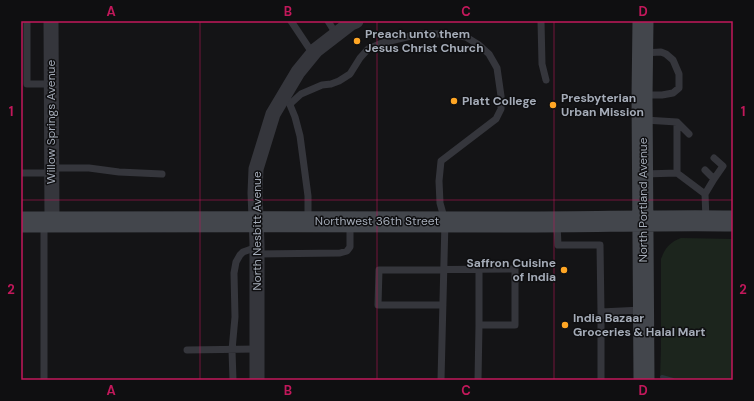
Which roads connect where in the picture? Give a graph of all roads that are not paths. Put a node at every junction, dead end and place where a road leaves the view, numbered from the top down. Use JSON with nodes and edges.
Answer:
{"nodes":[{"id":1,"x":27,"y":21,"type":"edge"},
{"id":2,"x":51,"y":21,"type":"edge"},
{"id":3,"x":291,"y":21,"type":"edge"},
{"id":4,"x":328,"y":21,"type":"edge"},
{"id":5,"x":356,"y":21,"type":"edge"},
{"id":6,"x":541,"y":21,"type":"edge"},
{"id":7,"x":643,"y":21,"type":"edge"},
{"id":8,"x":336,"y":34,"type":"junction"},
{"id":9,"x":315,"y":52,"type":"junction"},
{"id":10,"x":643,"y":53,"type":"junction"},
{"id":11,"x":546,"y":80,"type":"dead end"},
{"id":12,"x":51,"y":84,"type":"junction"},
{"id":13,"x":642,"y":95,"type":"junction"},
{"id":14,"x":287,"y":100,"type":"junction"},
{"id":15,"x":643,"y":120,"type":"junction"},
{"id":16,"x":677,"y":122,"type":"junction"},
{"id":17,"x":689,"y":134,"type":"dead end"},
{"id":18,"x":677,"y":143,"type":"junction"},
{"id":19,"x":683,"y":149,"type":"dead end"},
{"id":20,"x":714,"y":158,"type":"dead end"},
{"id":21,"x":52,"y":170,"type":"junction"},
{"id":22,"x":705,"y":170,"type":"dead end"},
{"id":23,"x":21,"y":173,"type":"edge"},
{"id":24,"x":678,"y":173,"type":"junction"},
{"id":25,"x":162,"y":174,"type":"dead end"},
{"id":26,"x":643,"y":174,"type":"junction"},
{"id":27,"x":714,"y":179,"type":"junction"},
{"id":28,"x":705,"y":194,"type":"junction"},
{"id":29,"x":256,"y":221,"type":"junction"},
{"id":30,"x":308,"y":221,"type":"junction"},
{"id":31,"x":350,"y":221,"type":"junction"},
{"id":32,"x":444,"y":221,"type":"junction"},
{"id":33,"x":557,"y":221,"type":"junction"},
{"id":34,"x":643,"y":221,"type":"junction"},
{"id":35,"x":706,"y":221,"type":"junction"},
{"id":36,"x":733,"y":221,"type":"edge"},
{"id":37,"x":21,"y":222,"type":"edge"},
{"id":38,"x":48,"y":222,"type":"junction"},
{"id":39,"x":257,"y":251,"type":"junction"},
{"id":40,"x":444,"y":269,"type":"junction"},
{"id":41,"x":479,"y":269,"type":"junction"},
{"id":42,"x":443,"y":305,"type":"junction"},
{"id":43,"x":643,"y":310,"type":"junction"},
{"id":44,"x":601,"y":312,"type":"junction"},
{"id":45,"x":479,"y":324,"type":"junction"},
{"id":46,"x":257,"y":349,"type":"junction"},
{"id":47,"x":187,"y":350,"type":"dead end"},
{"id":48,"x":232,"y":350,"type":"junction"},
{"id":49,"x":44,"y":380,"type":"edge"},
{"id":50,"x":233,"y":380,"type":"edge"},
{"id":51,"x":257,"y":380,"type":"edge"},
{"id":52,"x":441,"y":380,"type":"edge"},
{"id":53,"x":478,"y":380,"type":"edge"},
{"id":54,"x":602,"y":380,"type":"edge"},
{"id":55,"x":644,"y":380,"type":"edge"}],
"edges":[{"from":1,"to":12,"type":"lane"},
{"from":2,"to":12,"type":"street","name":"Willow Springs Avenue"},
{"from":3,"to":9,"type":"lane"},
{"from":4,"to":8,"type":"lane"},
{"from":5,"to":8,"type":"street","name":"North Nesbitt Avenue"},
{"from":6,"to":11,"type":"lane"},
{"from":7,"to":10,"type":"main road","name":"North Portland Avenue"},
{"from":8,"to":9,"type":"street","name":"North Nesbitt Avenue"},
{"from":9,"to":14,"type":"street","name":"North Nesbitt Avenue"},
{"from":10,"to":13,"type":"main road","name":"North Portland Avenue"},
{"from":10,"to":13,"type":"lane"},
{"from":12,"to":21,"type":"street","name":"Willow Springs Avenue"},
{"from":13,"to":15,"type":"main road","name":"North Portland Avenue"},
{"from":14,"to":29,"type":"street","name":"North Nesbitt Avenue"},
{"from":14,"to":30,"type":"lane"},
{"from":14,"to":32,"type":"lane"},
{"from":15,"to":16,"type":"lane"},
{"from":15,"to":26,"type":"main road","name":"North Portland Avenue"},
{"from":16,"to":17,"type":"lane"},
{"from":16,"to":18,"type":"lane"},
{"from":18,"to":19,"type":"lane"},
{"from":18,"to":24,"type":"lane"},
{"from":20,"to":27,"type":"lane"},
{"from":21,"to":23,"type":"lane"},
{"from":21,"to":25,"type":"lane"},
{"from":21,"to":38,"type":"street","name":"Willow Springs Avenue"},
{"from":22,"to":27,"type":"lane"},
{"from":24,"to":26,"type":"lane"},
{"from":24,"to":28,"type":"lane"},
{"from":26,"to":34,"type":"main road","name":"North Portland Avenue"},
{"from":27,"to":28,"type":"lane"},
{"from":28,"to":35,"type":"lane"},
{"from":29,"to":30,"type":"main road","name":"Northwest 36th Street"},
{"from":29,"to":38,"type":"main road","name":"Northwest 36th Street"},
{"from":29,"to":39,"type":"street","name":"North Nesbitt Avenue"},
{"from":30,"to":31,"type":"main road","name":"Northwest 36th Street"},
{"from":31,"to":32,"type":"main road","name":"Northwest 36th Street"},
{"from":31,"to":39,"type":"lane"},
{"from":32,"to":33,"type":"main road","name":"Northwest 36th Street"},
{"from":32,"to":40,"type":"lane"},
{"from":33,"to":34,"type":"main road","name":"Northwest 36th Street"},
{"from":33,"to":44,"type":"lane"},
{"from":34,"to":35,"type":"main road","name":"Northwest 36th Street"},
{"from":34,"to":43,"type":"main road","name":"North Portland Avenue"},
{"from":35,"to":36,"type":"main road","name":"Northwest 36th Street"},
{"from":37,"to":38,"type":"main road","name":"Northwest 36th Street"},
{"from":38,"to":49,"type":"lane"},
{"from":39,"to":46,"type":"street","name":"North Nesbitt Avenue"},
{"from":39,"to":48,"type":"lane"},
{"from":40,"to":41,"type":"lane"},
{"from":40,"to":42,"type":"lane"},
{"from":40,"to":42,"type":"lane"},
{"from":41,"to":45,"type":"lane"},
{"from":41,"to":45,"type":"lane"},
{"from":42,"to":52,"type":"lane"},
{"from":43,"to":44,"type":"lane"},
{"from":43,"to":55,"type":"main road","name":"North Portland Avenue"},
{"from":44,"to":54,"type":"lane"},
{"from":45,"to":53,"type":"lane"},
{"from":46,"to":48,"type":"lane"},
{"from":46,"to":51,"type":"street","name":"North Nesbitt Avenue"},
{"from":47,"to":48,"type":"lane"},
{"from":48,"to":50,"type":"lane"}]}
